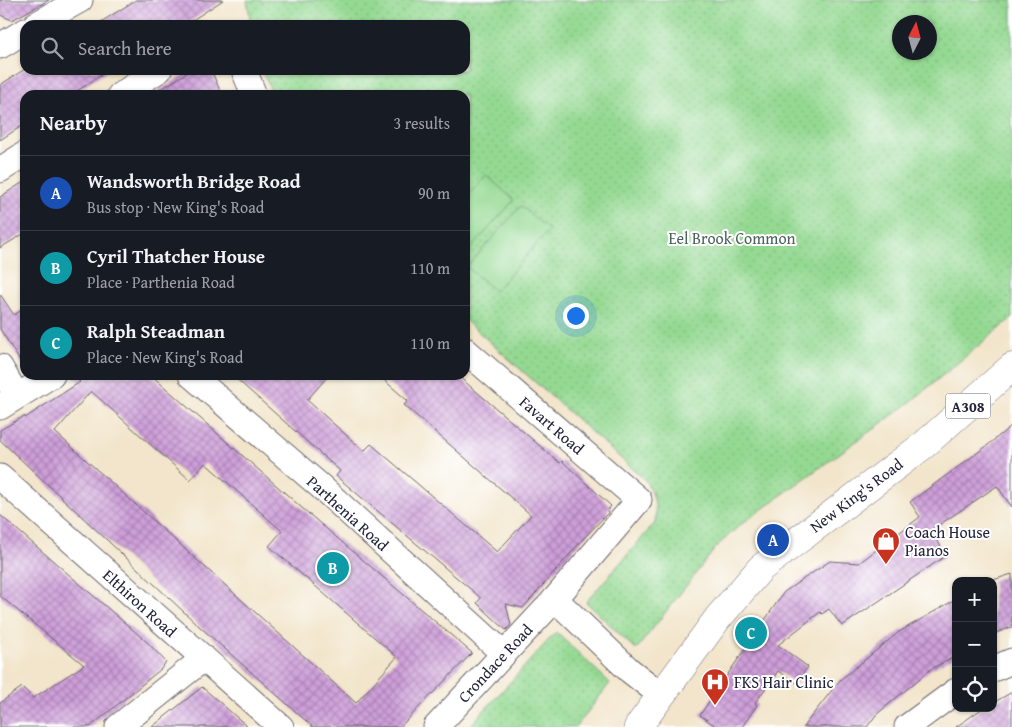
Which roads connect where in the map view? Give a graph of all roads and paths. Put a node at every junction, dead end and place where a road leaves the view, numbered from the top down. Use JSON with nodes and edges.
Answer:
{"nodes":[{"id":1,"x":80,"y":0,"type":"edge"},
{"id":2,"x":44,"y":20,"type":"edge"},
{"id":3,"x":20,"y":34,"type":"edge"},
{"id":4,"x":0,"y":46,"type":"edge"},
{"id":5,"x":152,"y":75,"type":"edge"},
{"id":6,"x":246,"y":75,"type":"edge"},
{"id":7,"x":128,"y":90,"type":"edge"},
{"id":8,"x":252,"y":90,"type":"edge"},
{"id":9,"x":20,"y":157,"type":"edge"},
{"id":10,"x":0,"y":170,"type":"edge"},
{"id":11,"x":470,"y":354,"type":"edge"},
{"id":12,"x":0,"y":367,"type":"edge"},
{"id":13,"x":1012,"y":367,"type":"edge"},
{"id":14,"x":44,"y":380,"type":"edge"},
{"id":15,"x":197,"y":380,"type":"edge"},
{"id":16,"x":9,"y":402,"type":"edge"},
{"id":17,"x":0,"y":477,"type":"edge"},
{"id":18,"x":639,"y":500,"type":"joint"},
{"id":19,"x":555,"y":600,"type":"junction"},
{"id":20,"x":503,"y":653,"type":"junction"},
{"id":21,"x":203,"y":659,"type":"junction"},
{"id":22,"x":1012,"y":661,"type":"edge"},
{"id":23,"x":997,"y":667,"type":"edge"},
{"id":24,"x":952,"y":694,"type":"edge"},
{"id":25,"x":661,"y":695,"type":"junction"},
{"id":26,"x":118,"y":727,"type":"edge"},
{"id":27,"x":281,"y":727,"type":"edge"},
{"id":28,"x":436,"y":727,"type":"edge"},
{"id":29,"x":638,"y":727,"type":"edge"},
{"id":30,"x":907,"y":727,"type":"edge"}],
"edges":[{"from":1,"to":2,"type":"street"},
{"from":3,"to":4,"type":"street"},
{"from":5,"to":7,"type":"street"},
{"from":6,"to":8,"type":"street"},
{"from":9,"to":10,"type":"street"},
{"from":11,"to":18,"type":"street","name":"Favart Road"},
{"from":12,"to":16,"type":"street"},
{"from":13,"to":25,"type":"main road","name":"New King's Road","number":"A308"},
{"from":14,"to":16,"type":"street"},
{"from":15,"to":20,"type":"street","name":"Parthenia Road"},
{"from":17,"to":21,"type":"street","name":"Elthiron Road"},
{"from":18,"to":19,"type":"street","name":"Crondace Road"},
{"from":19,"to":20,"type":"street","name":"Crondace Road"},
{"from":19,"to":25,"type":"street"},
{"from":20,"to":28,"type":"street","name":"Crondace Road"},
{"from":21,"to":26,"type":"street"},
{"from":21,"to":27,"type":"street","name":"Elthiron Road"},
{"from":22,"to":23,"type":"street"},
{"from":24,"to":30,"type":"street"},
{"from":25,"to":29,"type":"main road","name":"New King's Road","number":"A308"}]}
